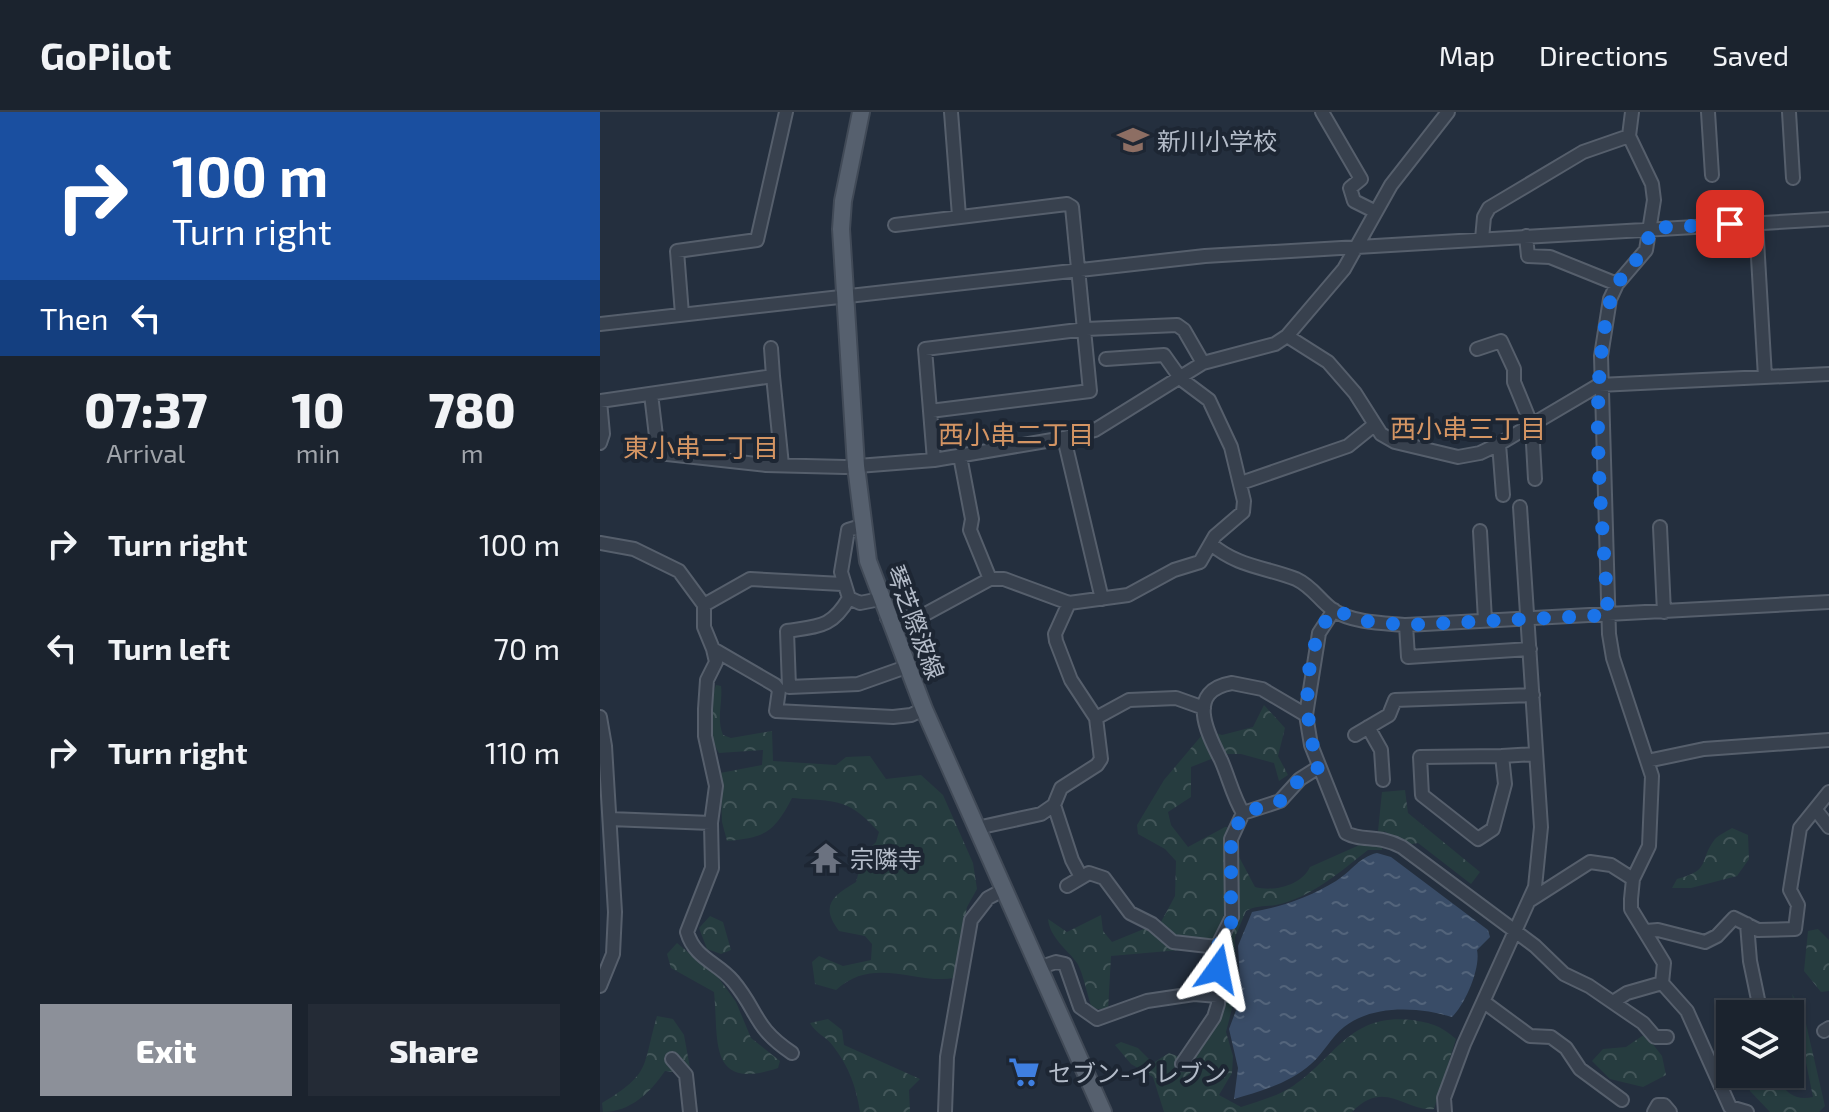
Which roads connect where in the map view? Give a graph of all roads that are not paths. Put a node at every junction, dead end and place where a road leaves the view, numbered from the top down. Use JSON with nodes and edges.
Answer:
{"nodes":[{"id":1,"x":786,"y":112,"type":"edge"},
{"id":2,"x":861,"y":112,"type":"edge"},
{"id":3,"x":951,"y":112,"type":"edge"},
{"id":4,"x":1322,"y":112,"type":"edge"},
{"id":5,"x":1448,"y":112,"type":"edge"},
{"id":6,"x":1632,"y":112,"type":"edge"},
{"id":7,"x":1708,"y":112,"type":"edge"},
{"id":8,"x":1789,"y":112,"type":"edge"},
{"id":9,"x":1629,"y":136,"type":"junction"},
{"id":10,"x":1712,"y":175,"type":"dead end"},
{"id":11,"x":1793,"y":178,"type":"dead end"},
{"id":12,"x":1376,"y":212,"type":"junction"},
{"id":13,"x":959,"y":216,"type":"junction"},
{"id":14,"x":1829,"y":219,"type":"edge"},
{"id":15,"x":1756,"y":223,"type":"junction"},
{"id":16,"x":895,"y":225,"type":"dead end"},
{"id":17,"x":1651,"y":228,"type":"junction"},
{"id":18,"x":1526,"y":236,"type":"junction"},
{"id":19,"x":1482,"y":239,"type":"junction"},
{"id":20,"x":1356,"y":248,"type":"junction"},
{"id":21,"x":1079,"y":268,"type":"junction"},
{"id":22,"x":1617,"y":284,"type":"junction"},
{"id":23,"x":848,"y":294,"type":"junction"},
{"id":24,"x":682,"y":314,"type":"junction"},
{"id":25,"x":600,"y":324,"type":"edge"},
{"id":26,"x":1086,"y":329,"type":"junction"},
{"id":27,"x":1287,"y":336,"type":"junction"},
{"id":28,"x":771,"y":348,"type":"dead end"},
{"id":29,"x":1477,"y":349,"type":"dead end"},
{"id":30,"x":1106,"y":359,"type":"dead end"},
{"id":31,"x":1203,"y":363,"type":"junction"},
{"id":32,"x":1829,"y":374,"type":"edge"},
{"id":33,"x":773,"y":376,"type":"junction"},
{"id":34,"x":1765,"y":377,"type":"junction"},
{"id":35,"x":1181,"y":379,"type":"junction"},
{"id":36,"x":1599,"y":385,"type":"junction"},
{"id":37,"x":651,"y":394,"type":"junction"},
{"id":38,"x":600,"y":401,"type":"edge"},
{"id":39,"x":930,"y":411,"type":"junction"},
{"id":40,"x":1530,"y":424,"type":"junction"},
{"id":41,"x":1374,"y":425,"type":"junction"},
{"id":42,"x":1064,"y":438,"type":"junction"},
{"id":43,"x":600,"y":443,"type":"edge"},
{"id":44,"x":1499,"y":444,"type":"junction"},
{"id":45,"x":960,"y":456,"type":"junction"},
{"id":46,"x":934,"y":460,"type":"junction"},
{"id":47,"x":782,"y":465,"type":"junction"},
{"id":48,"x":856,"y":466,"type":"junction"},
{"id":49,"x":1535,"y":479,"type":"dead end"},
{"id":50,"x":1241,"y":483,"type":"junction"},
{"id":51,"x":1503,"y":495,"type":"dead end"},
{"id":52,"x":1520,"y":507,"type":"dead end"},
{"id":53,"x":861,"y":526,"type":"junction"},
{"id":54,"x":1660,"y":527,"type":"dead end"},
{"id":55,"x":1480,"y":531,"type":"dead end"},
{"id":56,"x":600,"y":543,"type":"edge"},
{"id":57,"x":1211,"y":544,"type":"junction"},
{"id":58,"x":990,"y":579,"type":"junction"},
{"id":59,"x":842,"y":584,"type":"junction"},
{"id":60,"x":849,"y":598,"type":"junction"},
{"id":61,"x":880,"y":599,"type":"junction"},
{"id":62,"x":1102,"y":599,"type":"junction"},
{"id":63,"x":1829,"y":602,"type":"edge"},
{"id":64,"x":1069,"y":603,"type":"junction"},
{"id":65,"x":704,"y":605,"type":"junction"},
{"id":66,"x":1334,"y":610,"type":"junction"},
{"id":67,"x":1664,"y":612,"type":"junction"},
{"id":68,"x":1608,"y":615,"type":"junction"},
{"id":69,"x":887,"y":618,"type":"junction"},
{"id":70,"x":1528,"y":619,"type":"junction"},
{"id":71,"x":1485,"y":620,"type":"junction"},
{"id":72,"x":1406,"y":625,"type":"junction"},
{"id":73,"x":713,"y":649,"type":"junction"},
{"id":74,"x":1530,"y":649,"type":"junction"},
{"id":75,"x":906,"y":667,"type":"junction"},
{"id":76,"x":1533,"y":695,"type":"junction"},
{"id":77,"x":1204,"y":708,"type":"junction"},
{"id":78,"x":924,"y":709,"type":"junction"},
{"id":79,"x":1306,"y":715,"type":"junction"},
{"id":80,"x":600,"y":717,"type":"edge"},
{"id":81,"x":1096,"y":718,"type":"junction"},
{"id":82,"x":1368,"y":727,"type":"junction"},
{"id":83,"x":1355,"y":735,"type":"dead end"},
{"id":84,"x":1829,"y":740,"type":"edge"},
{"id":85,"x":1536,"y":754,"type":"junction"},
{"id":86,"x":1502,"y":756,"type":"junction"},
{"id":87,"x":1647,"y":761,"type":"junction"},
{"id":88,"x":1319,"y":767,"type":"junction"},
{"id":89,"x":1383,"y":780,"type":"dead end"},
{"id":90,"x":1829,"y":792,"type":"edge"},
{"id":91,"x":1054,"y":805,"type":"junction"},
{"id":92,"x":1816,"y":810,"type":"junction"},
{"id":93,"x":1243,"y":813,"type":"junction"},
{"id":94,"x":610,"y":819,"type":"junction"},
{"id":95,"x":711,"y":823,"type":"junction"},
{"id":96,"x":1829,"y":827,"type":"edge"},
{"id":97,"x":977,"y":828,"type":"junction"},
{"id":98,"x":1081,"y":877,"type":"junction"},
{"id":99,"x":1633,"y":879,"type":"junction"},
{"id":100,"x":1067,"y":886,"type":"dead end"},
{"id":101,"x":1005,"y":889,"type":"junction"},
{"id":102,"x":607,"y":898,"type":"edge"},
{"id":103,"x":1529,"y":901,"type":"junction"},
{"id":104,"x":1747,"y":924,"type":"junction"},
{"id":105,"x":1646,"y":931,"type":"junction"},
{"id":106,"x":1515,"y":932,"type":"junction"},
{"id":107,"x":1217,"y":947,"type":"junction"},
{"id":108,"x":1038,"y":968,"type":"junction"},
{"id":109,"x":1662,"y":983,"type":"junction"},
{"id":110,"x":600,"y":986,"type":"edge"},
{"id":111,"x":1218,"y":996,"type":"junction"},
{"id":112,"x":1758,"y":1000,"type":"edge"},
{"id":113,"x":1484,"y":1002,"type":"junction"},
{"id":114,"x":1613,"y":1002,"type":"junction"},
{"id":115,"x":1667,"y":1037,"type":"dead end"},
{"id":116,"x":792,"y":1053,"type":"dead end"},
{"id":117,"x":672,"y":1059,"type":"dead end"},
{"id":118,"x":1182,"y":1064,"type":"dead end"},
{"id":119,"x":1622,"y":1100,"type":"dead end"},
{"id":120,"x":690,"y":1112,"type":"edge"},
{"id":121,"x":945,"y":1112,"type":"edge"},
{"id":122,"x":1103,"y":1112,"type":"edge"},
{"id":123,"x":1445,"y":1112,"type":"edge"},
{"id":124,"x":1654,"y":1112,"type":"edge"},
{"id":125,"x":1670,"y":1112,"type":"edge"},
{"id":126,"x":1747,"y":1112,"type":"edge"}],
"edges":[{"from":1,"to":24,"type":"street"},
{"from":2,"to":23,"type":"main road","name":"琴芝際波線"},
{"from":3,"to":13,"type":"street"},
{"from":4,"to":12,"type":"street"},
{"from":5,"to":12,"type":"street"},
{"from":6,"to":9,"type":"street"},
{"from":7,"to":10,"type":"street"},
{"from":8,"to":11,"type":"street"},
{"from":9,"to":17,"type":"street"},
{"from":9,"to":19,"type":"street"},
{"from":12,"to":20,"type":"street"},
{"from":13,"to":16,"type":"street"},
{"from":13,"to":21,"type":"street"},
{"from":14,"to":15,"type":"street"},
{"from":15,"to":17,"type":"street"},
{"from":15,"to":34,"type":"street"},
{"from":17,"to":18,"type":"street"},
{"from":17,"to":22,"type":"street"},
{"from":18,"to":19,"type":"street"},
{"from":18,"to":22,"type":"street"},
{"from":19,"to":20,"type":"street"},
{"from":20,"to":21,"type":"street"},
{"from":20,"to":27,"type":"street"},
{"from":21,"to":23,"type":"street"},
{"from":21,"to":26,"type":"street"},
{"from":22,"to":36,"type":"street"},
{"from":23,"to":24,"type":"street"},
{"from":23,"to":48,"type":"main road","name":"琴芝際波線"},
{"from":24,"to":25,"type":"street"},
{"from":26,"to":31,"type":"street"},
{"from":26,"to":39,"type":"street"},
{"from":26,"to":39,"type":"street"},
{"from":27,"to":31,"type":"street"},
{"from":27,"to":41,"type":"street"},
{"from":28,"to":33,"type":"street"},
{"from":29,"to":40,"type":"street"},
{"from":30,"to":35,"type":"street"},
{"from":31,"to":35,"type":"street"},
{"from":32,"to":34,"type":"street"},
{"from":33,"to":37,"type":"street"},
{"from":33,"to":47,"type":"street"},
{"from":34,"to":36,"type":"street"},
{"from":35,"to":42,"type":"street"},
{"from":35,"to":50,"type":"street"},
{"from":36,"to":40,"type":"street"},
{"from":36,"to":68,"type":"street"},
{"from":37,"to":38,"type":"street"},
{"from":37,"to":47,"type":"street"},
{"from":38,"to":43,"type":"street"},
{"from":39,"to":46,"type":"street"},
{"from":40,"to":44,"type":"street"},
{"from":40,"to":49,"type":"street"},
{"from":41,"to":44,"type":"street"},
{"from":41,"to":50,"type":"street"},
{"from":42,"to":45,"type":"street"},
{"from":42,"to":62,"type":"street"},
{"from":44,"to":51,"type":"street"},
{"from":45,"to":46,"type":"street"},
{"from":45,"to":58,"type":"street"},
{"from":46,"to":48,"type":"street"},
{"from":47,"to":48,"type":"street"},
{"from":48,"to":53,"type":"main road","name":"琴芝際波線"},
{"from":50,"to":57,"type":"street"},
{"from":52,"to":70,"type":"street"},
{"from":53,"to":59,"type":"street"},
{"from":53,"to":61,"type":"main road","name":"琴芝際波線"},
{"from":54,"to":67,"type":"street"},
{"from":55,"to":71,"type":"street"},
{"from":56,"to":65,"type":"street"},
{"from":57,"to":62,"type":"street"},
{"from":57,"to":66,"type":"street"},
{"from":58,"to":64,"type":"street"},
{"from":58,"to":69,"type":"street"},
{"from":59,"to":60,"type":"street"},
{"from":59,"to":65,"type":"street"},
{"from":60,"to":61,"type":"street"},
{"from":60,"to":75,"type":"street"},
{"from":61,"to":69,"type":"main road","name":"琴芝際波線"},
{"from":62,"to":64,"type":"street"},
{"from":63,"to":67,"type":"street"},
{"from":64,"to":81,"type":"street"},
{"from":65,"to":73,"type":"street"},
{"from":66,"to":72,"type":"street"},
{"from":66,"to":79,"type":"street"},
{"from":67,"to":68,"type":"street"},
{"from":68,"to":70,"type":"street"},
{"from":68,"to":87,"type":"street"},
{"from":69,"to":75,"type":"main road","name":"琴芝際波線"},
{"from":70,"to":71,"type":"street"},
{"from":70,"to":74,"type":"street"},
{"from":71,"to":72,"type":"street"},
{"from":72,"to":74,"type":"street"},
{"from":73,"to":78,"type":"street"},
{"from":73,"to":95,"type":"street"},
{"from":74,"to":76,"type":"street"},
{"from":75,"to":78,"type":"main road","name":"琴芝際波線"},
{"from":76,"to":82,"type":"street"},
{"from":76,"to":85,"type":"street"},
{"from":77,"to":79,"type":"street"},
{"from":77,"to":81,"type":"street"},
{"from":77,"to":93,"type":"street"},
{"from":78,"to":97,"type":"main road","name":"琴芝際波線"},
{"from":79,"to":88,"type":"street"},
{"from":80,"to":94,"type":"street"},
{"from":81,"to":91,"type":"street"},
{"from":82,"to":83,"type":"street"},
{"from":82,"to":89,"type":"street"},
{"from":84,"to":87,"type":"street"},
{"from":85,"to":86,"type":"street"},
{"from":85,"to":103,"type":"street"},
{"from":86,"to":86,"type":"street"},
{"from":87,"to":99,"type":"street"},
{"from":88,"to":93,"type":"street"},
{"from":88,"to":106,"type":"street"},
{"from":90,"to":92,"type":"street"},
{"from":91,"to":97,"type":"street"},
{"from":91,"to":98,"type":"street"},
{"from":92,"to":96,"type":"street"},
{"from":92,"to":104,"type":"street"},
{"from":93,"to":107,"type":"street"},
{"from":94,"to":95,"type":"street"},
{"from":94,"to":102,"type":"street"},
{"from":95,"to":116,"type":"street"},
{"from":97,"to":101,"type":"main road","name":"琴芝際波線"},
{"from":98,"to":100,"type":"street"},
{"from":98,"to":107,"type":"street"},
{"from":99,"to":103,"type":"street"},
{"from":99,"to":105,"type":"street"},
{"from":101,"to":108,"type":"main road","name":"琴芝際波線"},
{"from":101,"to":121,"type":"street"},
{"from":102,"to":110,"type":"street"},
{"from":103,"to":106,"type":"street"},
{"from":104,"to":105,"type":"street"},
{"from":104,"to":112,"type":"street"},
{"from":105,"to":109,"type":"street"},
{"from":106,"to":113,"type":"street"},
{"from":106,"to":114,"type":"street"},
{"from":107,"to":111,"type":"street"},
{"from":108,"to":111,"type":"street"},
{"from":108,"to":122,"type":"main road","name":"琴芝際波線"},
{"from":109,"to":114,"type":"street"},
{"from":109,"to":126,"type":"street"},
{"from":111,"to":118,"type":"street"},
{"from":113,"to":119,"type":"street"},
{"from":113,"to":123,"type":"street"},
{"from":114,"to":115,"type":"street"},
{"from":117,"to":120,"type":"street"},
{"from":124,"to":125,"type":"street"}]}
